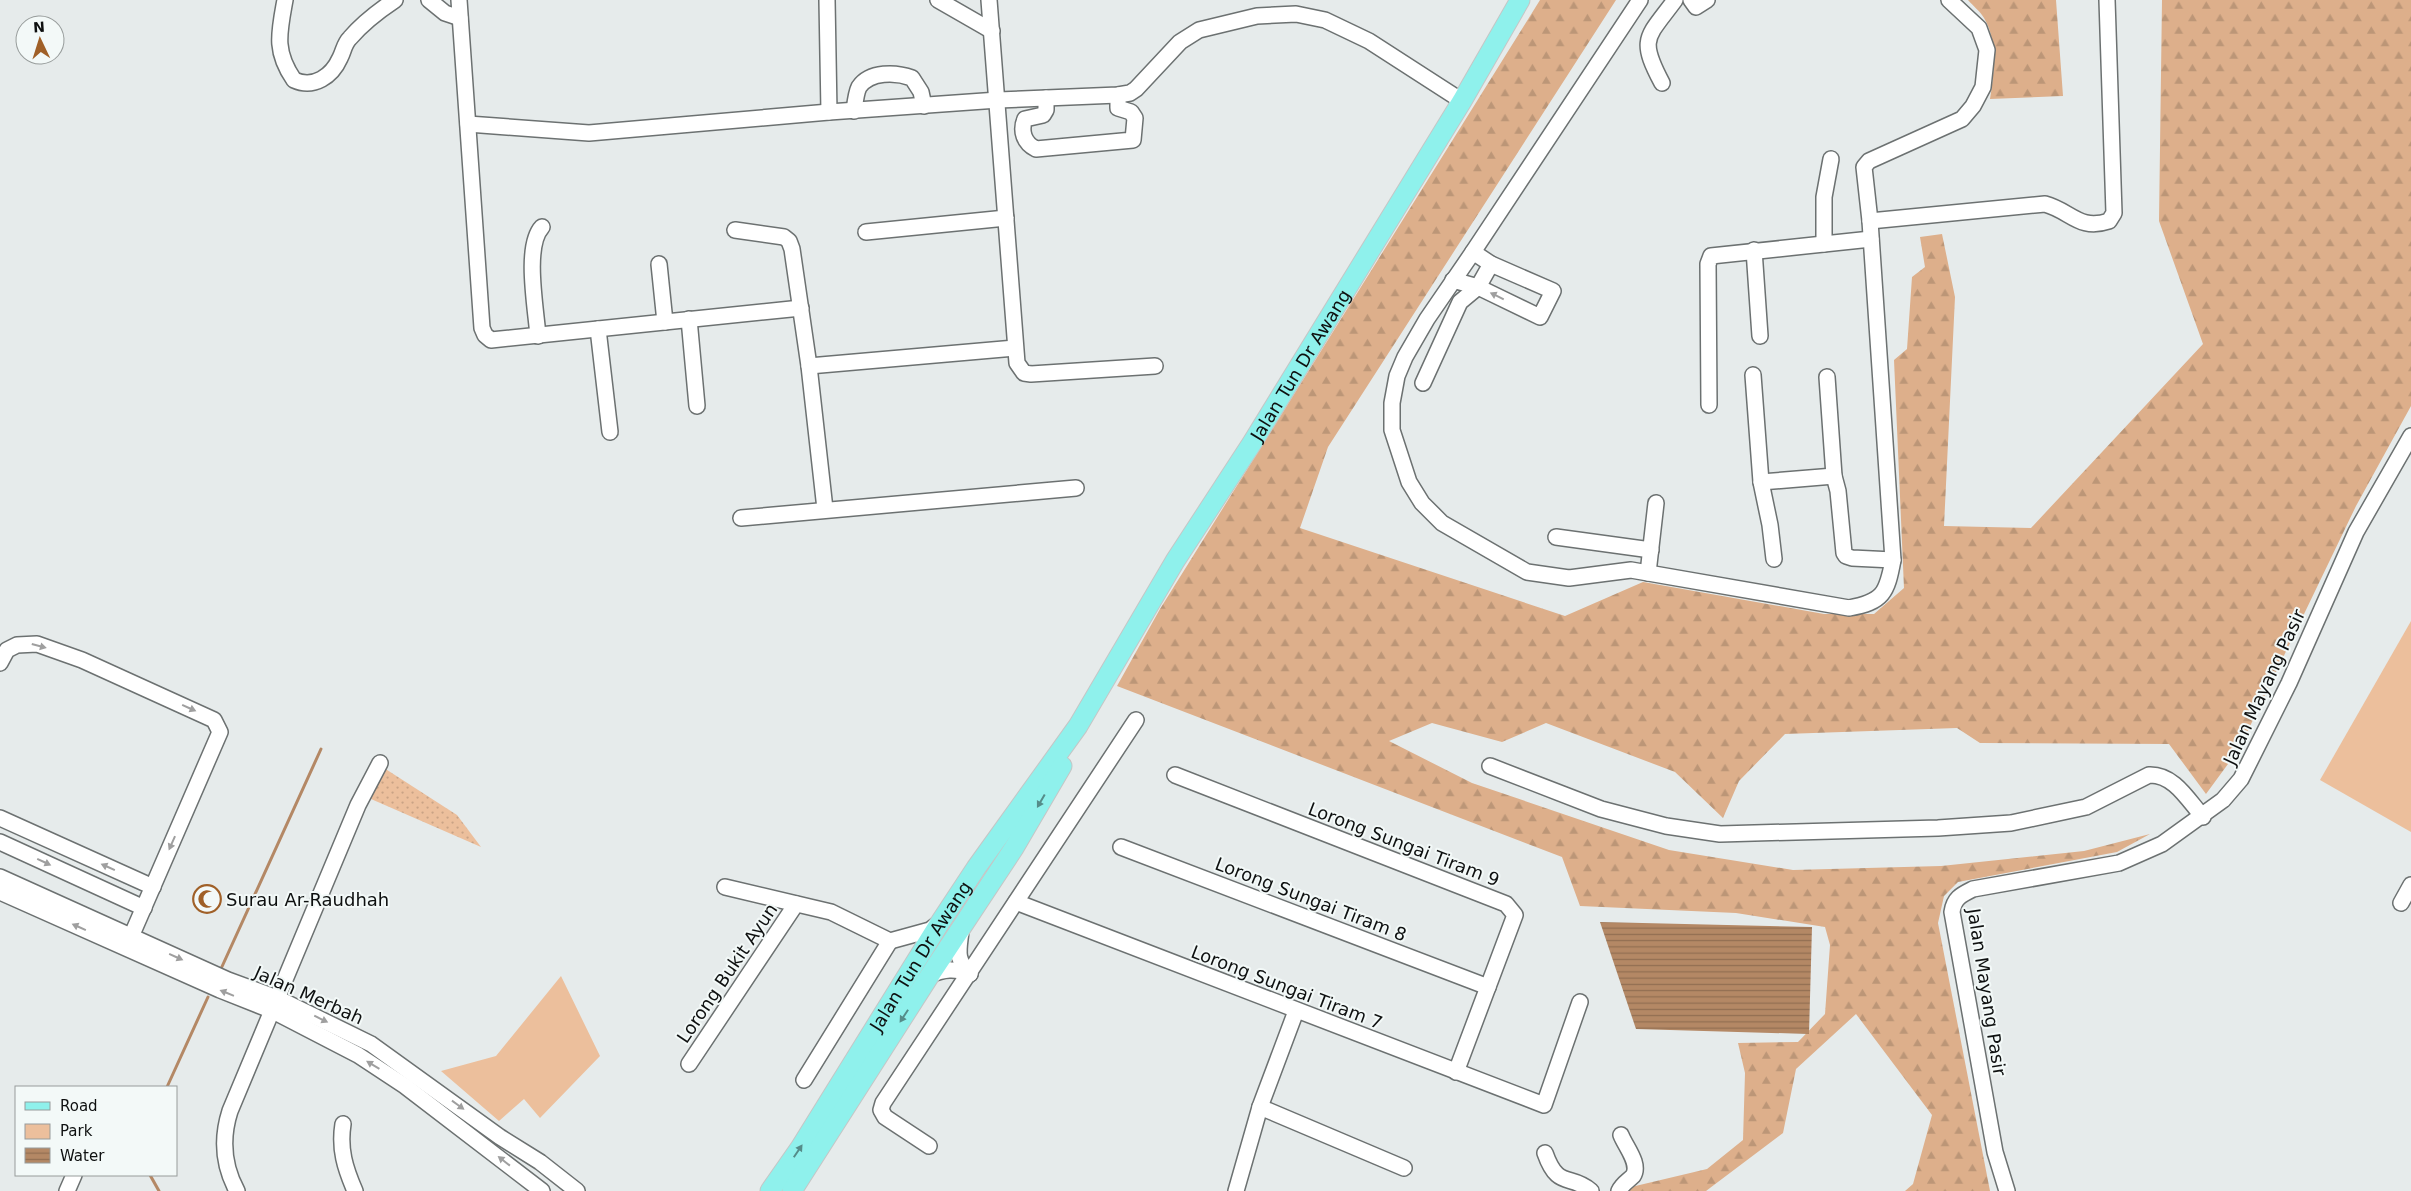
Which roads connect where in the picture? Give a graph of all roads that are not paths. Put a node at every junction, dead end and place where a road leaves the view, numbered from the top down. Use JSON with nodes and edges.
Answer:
{"nodes":[{"id":1,"x":285,"y":0,"type":"edge"},
{"id":2,"x":394,"y":0,"type":"edge"},
{"id":3,"x":429,"y":0,"type":"edge"},
{"id":4,"x":459,"y":0,"type":"edge"},
{"id":5,"x":827,"y":0,"type":"edge"},
{"id":6,"x":938,"y":0,"type":"edge"},
{"id":7,"x":989,"y":0,"type":"edge"},
{"id":8,"x":1520,"y":0,"type":"edge"},
{"id":9,"x":1640,"y":0,"type":"edge"},
{"id":10,"x":1676,"y":0,"type":"edge"},
{"id":11,"x":1691,"y":0,"type":"edge"},
{"id":12,"x":1707,"y":0,"type":"edge"},
{"id":13,"x":1949,"y":0,"type":"edge"},
{"id":14,"x":2107,"y":0,"type":"edge"},
{"id":15,"x":460,"y":18,"type":"junction"},
{"id":16,"x":992,"y":31,"type":"junction"},
{"id":17,"x":1662,"y":83,"type":"dead end"},
{"id":18,"x":1118,"y":95,"type":"junction"},
{"id":19,"x":1046,"y":98,"type":"junction"},
{"id":20,"x":998,"y":100,"type":"junction"},
{"id":21,"x":1462,"y":101,"type":"junction"},
{"id":22,"x":924,"y":106,"type":"junction"},
{"id":23,"x":854,"y":111,"type":"junction"},
{"id":24,"x":830,"y":112,"type":"junction"},
{"id":25,"x":468,"y":124,"type":"junction"},
{"id":26,"x":1831,"y":159,"type":"dead end"},
{"id":27,"x":1006,"y":218,"type":"junction"},
{"id":28,"x":1870,"y":221,"type":"junction"},
{"id":29,"x":542,"y":227,"type":"dead end"},
{"id":30,"x":735,"y":230,"type":"dead end"},
{"id":31,"x":866,"y":232,"type":"dead end"},
{"id":32,"x":1871,"y":239,"type":"junction"},
{"id":33,"x":1824,"y":244,"type":"junction"},
{"id":34,"x":1754,"y":250,"type":"junction"},
{"id":35,"x":1473,"y":252,"type":"junction"},
{"id":36,"x":659,"y":264,"type":"dead end"},
{"id":37,"x":1491,"y":264,"type":"junction"},
{"id":38,"x":1453,"y":280,"type":"junction"},
{"id":39,"x":1478,"y":287,"type":"junction"},
{"id":40,"x":801,"y":308,"type":"junction"},
{"id":41,"x":689,"y":319,"type":"junction"},
{"id":42,"x":665,"y":322,"type":"junction"},
{"id":43,"x":598,"y":329,"type":"junction"},
{"id":44,"x":538,"y":336,"type":"junction"},
{"id":45,"x":1760,"y":336,"type":"dead end"},
{"id":46,"x":1015,"y":348,"type":"junction"},
{"id":47,"x":809,"y":366,"type":"junction"},
{"id":48,"x":1155,"y":366,"type":"dead end"},
{"id":49,"x":1754,"y":375,"type":"dead end"},
{"id":50,"x":1827,"y":377,"type":"dead end"},
{"id":51,"x":1423,"y":382,"type":"dead end"},
{"id":52,"x":1709,"y":405,"type":"dead end"},
{"id":53,"x":697,"y":406,"type":"dead end"},
{"id":54,"x":610,"y":432,"type":"dead end"},
{"id":55,"x":2411,"y":436,"type":"edge"},
{"id":56,"x":1834,"y":476,"type":"junction"},
{"id":57,"x":1761,"y":482,"type":"junction"},
{"id":58,"x":1076,"y":488,"type":"dead end"},
{"id":59,"x":1656,"y":504,"type":"dead end"},
{"id":60,"x":825,"y":509,"type":"junction"},
{"id":61,"x":741,"y":518,"type":"dead end"},
{"id":62,"x":1556,"y":537,"type":"dead end"},
{"id":63,"x":1651,"y":550,"type":"junction"},
{"id":64,"x":1774,"y":559,"type":"dead end"},
{"id":65,"x":1893,"y":560,"type":"junction"},
{"id":66,"x":1648,"y":573,"type":"junction"},
{"id":67,"x":0,"y":663,"type":"edge"},
{"id":68,"x":1136,"y":720,"type":"dead end"},
{"id":69,"x":1078,"y":726,"type":"junction"},
{"id":70,"x":380,"y":763,"type":"dead end"},
{"id":71,"x":1490,"y":766,"type":"dead end"},
{"id":72,"x":1175,"y":775,"type":"dead end"},
{"id":73,"x":2202,"y":817,"type":"junction"},
{"id":74,"x":0,"y":818,"type":"edge"},
{"id":75,"x":0,"y":842,"type":"edge"},
{"id":76,"x":1121,"y":847,"type":"dead end"},
{"id":77,"x":0,"y":878,"type":"edge"},
{"id":78,"x":2411,"y":885,"type":"edge"},
{"id":79,"x":153,"y":887,"type":"junction"},
{"id":80,"x":725,"y":887,"type":"dead end"},
{"id":81,"x":0,"y":892,"type":"edge"},
{"id":82,"x":1016,"y":902,"type":"junction"},
{"id":83,"x":2401,"y":903,"type":"dead end"},
{"id":84,"x":796,"y":904,"type":"junction"},
{"id":85,"x":144,"y":908,"type":"junction"},
{"id":86,"x":941,"y":921,"type":"junction"},
{"id":87,"x":960,"y":931,"type":"junction"},
{"id":88,"x":894,"y":940,"type":"junction"},
{"id":89,"x":129,"y":943,"type":"junction"},
{"id":90,"x":922,"y":969,"type":"junction"},
{"id":91,"x":970,"y":974,"type":"junction"},
{"id":92,"x":1488,"y":987,"type":"junction"},
{"id":93,"x":1580,"y":1002,"type":"dead end"},
{"id":94,"x":275,"y":1005,"type":"junction"},
{"id":95,"x":1296,"y":1011,"type":"junction"},
{"id":96,"x":689,"y":1064,"type":"dead end"},
{"id":97,"x":1456,"y":1072,"type":"junction"},
{"id":98,"x":804,"y":1080,"type":"dead end"},
{"id":99,"x":1260,"y":1106,"type":"junction"},
{"id":100,"x":344,"y":1124,"type":"dead end"},
{"id":101,"x":1620,"y":1134,"type":"dead end"},
{"id":102,"x":929,"y":1146,"type":"dead end"},
{"id":103,"x":1545,"y":1153,"type":"dead end"},
{"id":104,"x":1404,"y":1168,"type":"dead end"},
{"id":105,"x":74,"y":1176,"type":"edge"},
{"id":106,"x":67,"y":1191,"type":"edge"},
{"id":107,"x":237,"y":1191,"type":"edge"},
{"id":108,"x":355,"y":1191,"type":"edge"},
{"id":109,"x":542,"y":1191,"type":"edge"},
{"id":110,"x":577,"y":1191,"type":"edge"},
{"id":111,"x":770,"y":1191,"type":"edge"},
{"id":112,"x":792,"y":1191,"type":"edge"},
{"id":113,"x":1236,"y":1191,"type":"edge"},
{"id":114,"x":1591,"y":1191,"type":"edge"},
{"id":115,"x":1619,"y":1191,"type":"edge"},
{"id":116,"x":2007,"y":1191,"type":"edge"}],
"edges":[{"from":1,"to":2,"type":"street"},
{"from":3,"to":15,"type":"street"},
{"from":4,"to":15,"type":"street"},
{"from":5,"to":24,"type":"street"},
{"from":6,"to":16,"type":"street"},
{"from":7,"to":16,"type":"street"},
{"from":8,"to":21,"type":"main road","name":"Jalan Tun Dr Awang"},
{"from":9,"to":35,"type":"street"},
{"from":10,"to":17,"type":"street"},
{"from":11,"to":12,"type":"street"},
{"from":13,"to":28,"type":"street"},
{"from":14,"to":28,"type":"street"},
{"from":15,"to":25,"type":"street"},
{"from":16,"to":20,"type":"street"},
{"from":18,"to":19,"type":"street"},
{"from":18,"to":19,"type":"street"},
{"from":18,"to":21,"type":"street"},
{"from":19,"to":20,"type":"street"},
{"from":20,"to":22,"type":"street"},
{"from":20,"to":27,"type":"street"},
{"from":21,"to":69,"type":"main road","name":"Jalan Tun Dr Awang"},
{"from":22,"to":23,"type":"street"},
{"from":22,"to":23,"type":"street"},
{"from":23,"to":24,"type":"street"},
{"from":24,"to":25,"type":"street"},
{"from":25,"to":44,"type":"street"},
{"from":26,"to":33,"type":"street"},
{"from":27,"to":31,"type":"street"},
{"from":27,"to":46,"type":"street"},
{"from":28,"to":32,"type":"street"},
{"from":29,"to":44,"type":"street"},
{"from":30,"to":40,"type":"street"},
{"from":32,"to":33,"type":"street"},
{"from":32,"to":65,"type":"street"},
{"from":33,"to":34,"type":"street"},
{"from":34,"to":45,"type":"street"},
{"from":34,"to":52,"type":"street"},
{"from":35,"to":37,"type":"street"},
{"from":35,"to":38,"type":"street"},
{"from":36,"to":42,"type":"street"},
{"from":37,"to":39,"type":"street"},
{"from":37,"to":39,"type":"street","one_way":true},
{"from":38,"to":39,"type":"street"},
{"from":38,"to":66,"type":"street"},
{"from":39,"to":51,"type":"street"},
{"from":40,"to":41,"type":"street"},
{"from":40,"to":47,"type":"street"},
{"from":41,"to":42,"type":"street"},
{"from":41,"to":53,"type":"street"},
{"from":42,"to":43,"type":"street"},
{"from":43,"to":44,"type":"street"},
{"from":43,"to":54,"type":"street"},
{"from":46,"to":47,"type":"street"},
{"from":46,"to":48,"type":"street"},
{"from":47,"to":60,"type":"street"},
{"from":49,"to":57,"type":"street"},
{"from":50,"to":56,"type":"street"},
{"from":55,"to":73,"type":"street","name":"Jalan Mayang Pasir"},
{"from":56,"to":57,"type":"street"},
{"from":56,"to":65,"type":"street"},
{"from":57,"to":64,"type":"street"},
{"from":58,"to":60,"type":"street"},
{"from":59,"to":63,"type":"street"},
{"from":60,"to":61,"type":"street"},
{"from":62,"to":63,"type":"street"},
{"from":63,"to":66,"type":"street"},
{"from":65,"to":66,"type":"street"},
{"from":67,"to":79,"type":"street","one_way":true},
{"from":68,"to":82,"type":"street"},
{"from":69,"to":86,"type":"main road","name":"Jalan Tun Dr Awang"},
{"from":69,"to":87,"type":"main road","name":"Jalan Tun Dr Awang","one_way":true},
{"from":70,"to":94,"type":"street"},
{"from":71,"to":73,"type":"street"},
{"from":72,"to":92,"type":"street","name":"Lorong Sungai Tiram 9"},
{"from":73,"to":116,"type":"street","name":"Jalan Mayang Pasir"},
{"from":79,"to":74,"type":"street","one_way":true},
{"from":75,"to":85,"type":"street","one_way":true},
{"from":76,"to":92,"type":"street","name":"Lorong Sungai Tiram 8"},
{"from":77,"to":89,"type":"street","name":"Jalan Merbah"},
{"from":78,"to":83,"type":"street"},
{"from":79,"to":85,"type":"street"},
{"from":80,"to":84,"type":"street"},
{"from":89,"to":81,"type":"street","name":"Jalan Merbah","one_way":true},
{"from":82,"to":91,"type":"street"},
{"from":82,"to":95,"type":"street","name":"Lorong Sungai Tiram 7"},
{"from":84,"to":88,"type":"street"},
{"from":84,"to":96,"type":"street","name":"Lorong Bukit Ayun"},
{"from":85,"to":89,"type":"street"},
{"from":86,"to":88,"type":"street"},
{"from":86,"to":90,"type":"main road","name":"Jalan Tun Dr Awang"},
{"from":87,"to":90,"type":"main road","name":"Jalan Tun Dr Awang"},
{"from":87,"to":91,"type":"street"},
{"from":88,"to":90,"type":"street"},
{"from":88,"to":98,"type":"street","name":"Jalan Tun Dr Awang"},
{"from":89,"to":94,"type":"street","name":"Jalan Merbah"},
{"from":90,"to":91,"type":"street"},
{"from":111,"to":90,"type":"main road","name":"Jalan Tun Dr Awang","one_way":true},
{"from":90,"to":112,"type":"main road","name":"Jalan Tun Dr Awang","one_way":true},
{"from":91,"to":102,"type":"street"},
{"from":92,"to":97,"type":"street","name":"Lorong Sungai Tiram 9"},
{"from":93,"to":97,"type":"street","name":"Lorong Sungai Tiram 7"},
{"from":94,"to":107,"type":"street"},
{"from":109,"to":94,"type":"street","name":"Jalan Merbah","one_way":true},
{"from":94,"to":110,"type":"street","name":"Jalan Merbah","one_way":true},
{"from":95,"to":97,"type":"street","name":"Lorong Sungai Tiram 7"},
{"from":95,"to":99,"type":"street"},
{"from":99,"to":104,"type":"street"},
{"from":99,"to":113,"type":"street"},
{"from":100,"to":108,"type":"street"},
{"from":101,"to":115,"type":"street"},
{"from":103,"to":114,"type":"street"},
{"from":105,"to":106,"type":"street"}]}
